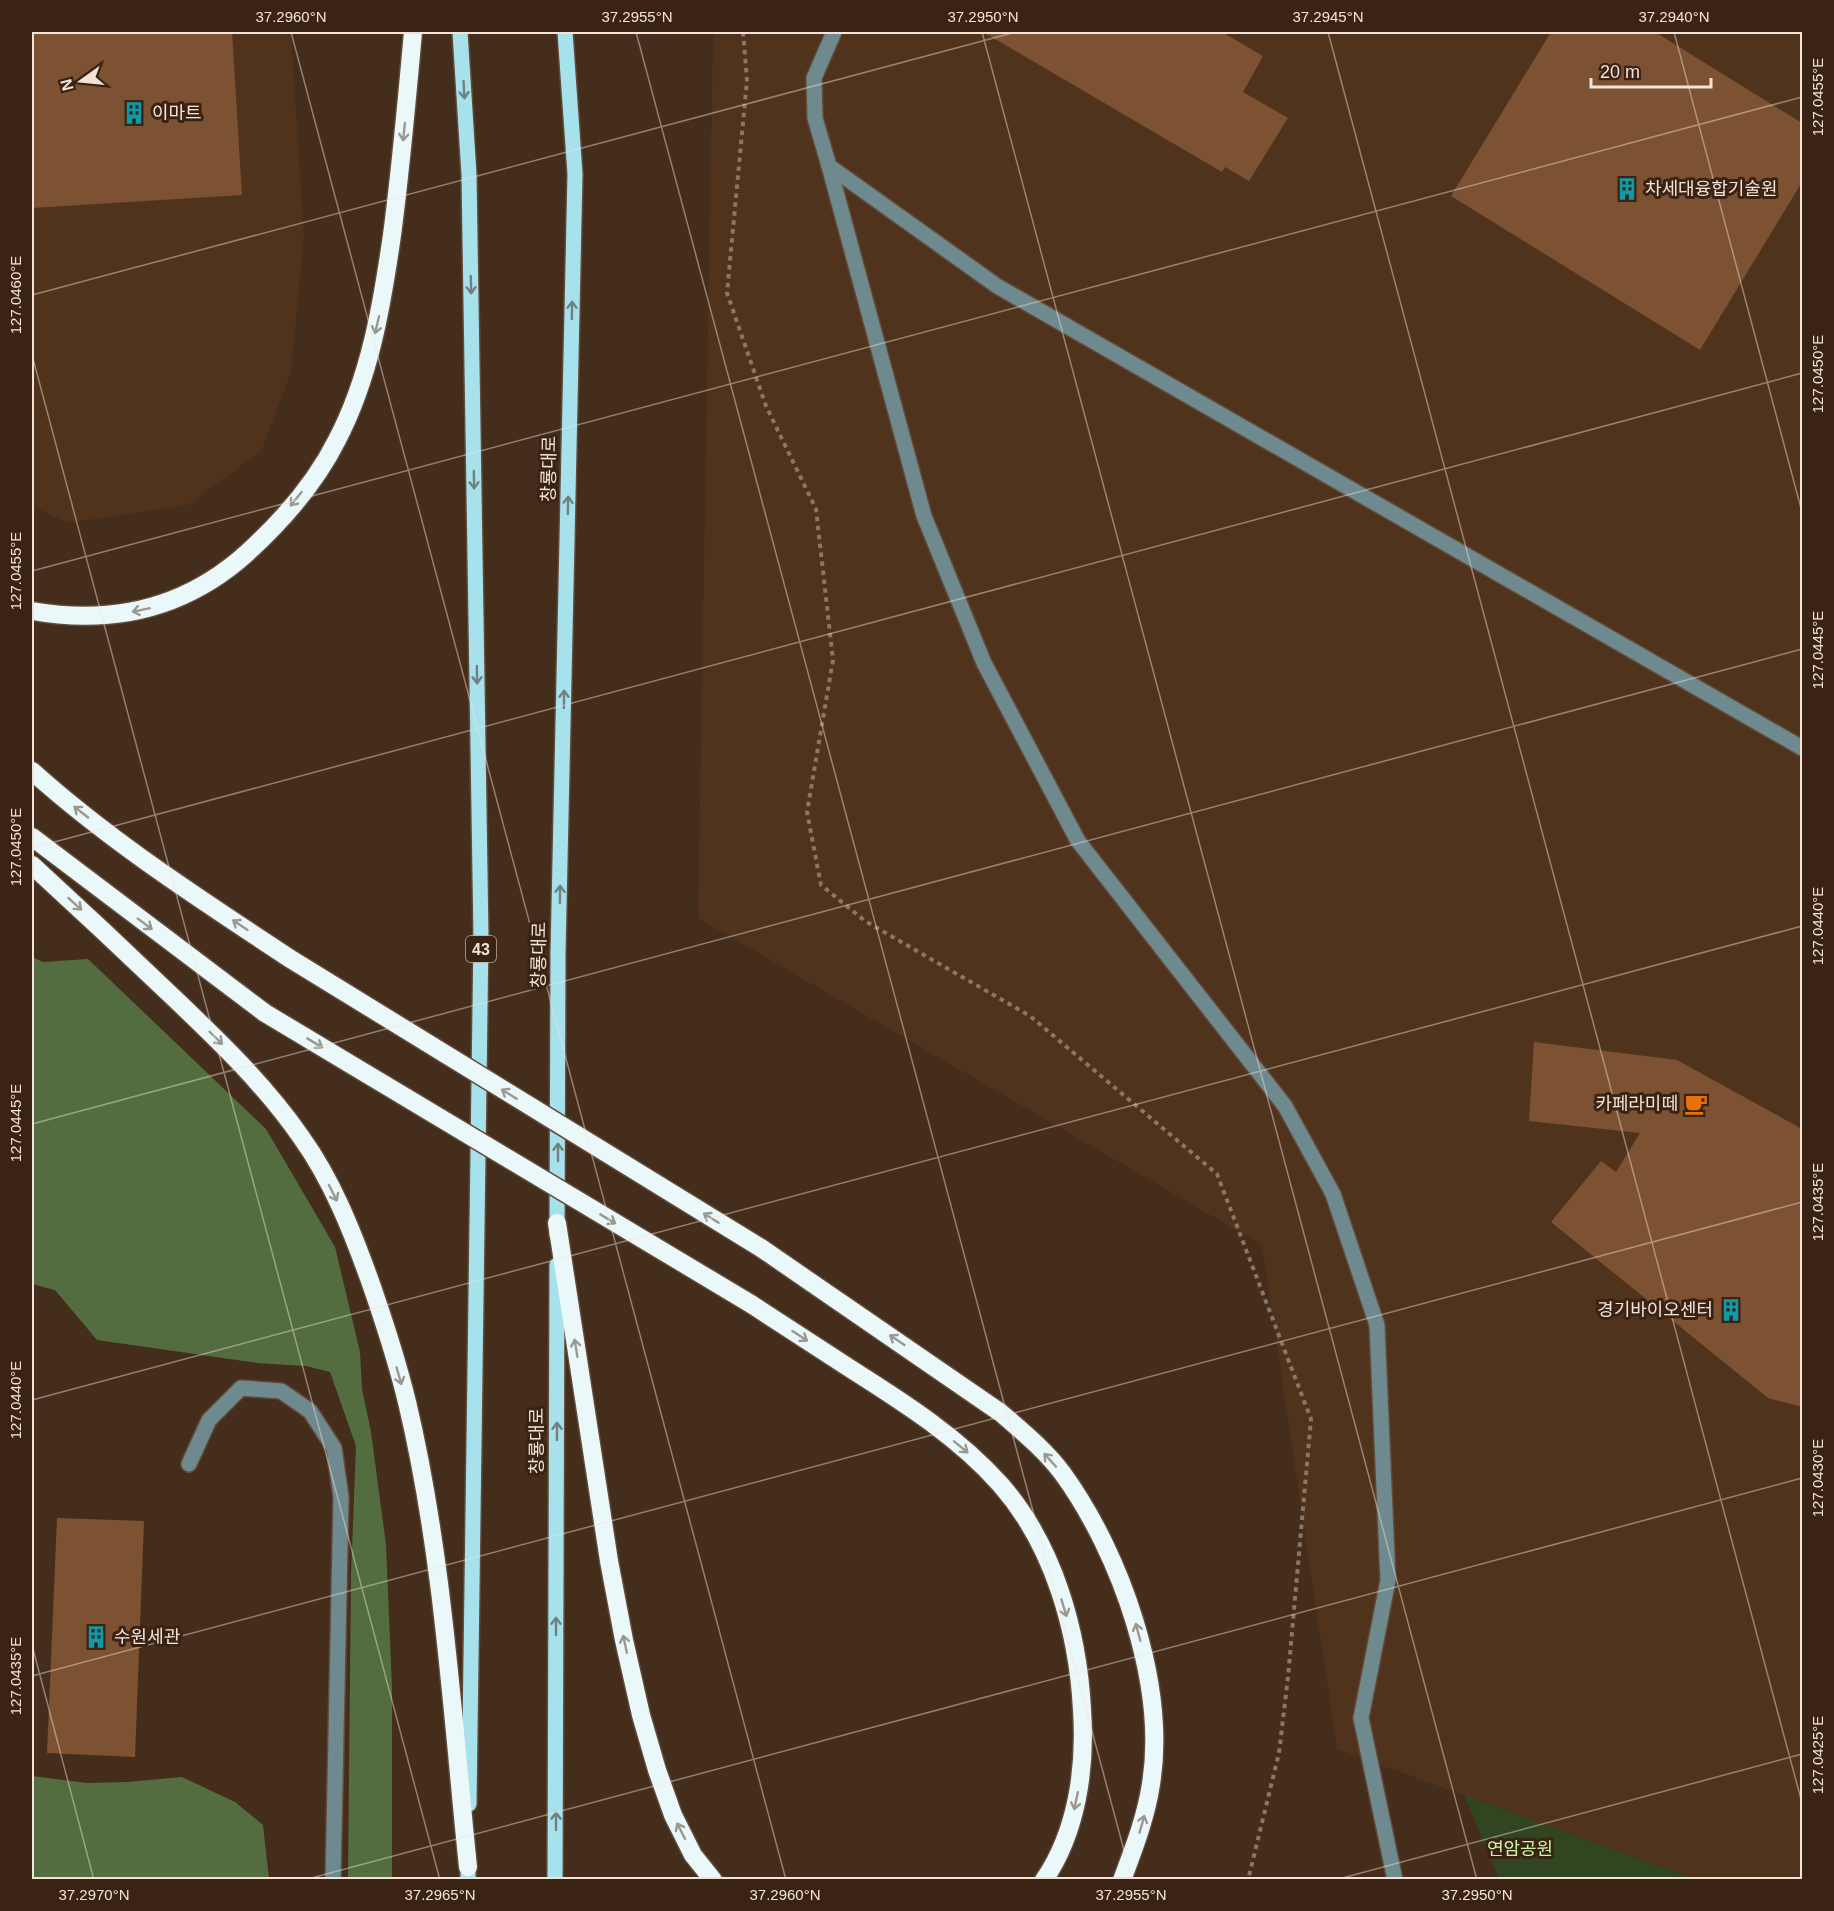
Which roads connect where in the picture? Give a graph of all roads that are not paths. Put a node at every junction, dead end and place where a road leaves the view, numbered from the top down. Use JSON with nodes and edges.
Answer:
{"nodes":[{"id":1,"x":414,"y":32,"type":"edge"},
{"id":2,"x":460,"y":32,"type":"edge"},
{"id":3,"x":566,"y":32,"type":"edge"},
{"id":4,"x":834,"y":32,"type":"edge"},
{"id":5,"x":829,"y":166,"type":"junction"},
{"id":6,"x":32,"y":611,"type":"edge"},
{"id":7,"x":1803,"y":748,"type":"edge"},
{"id":8,"x":32,"y":771,"type":"edge"},
{"id":9,"x":32,"y":837,"type":"edge"},
{"id":10,"x":32,"y":865,"type":"edge"},
{"id":11,"x":557,"y":1223,"type":"junction"},
{"id":12,"x":189,"y":1464,"type":"dead end"},
{"id":13,"x":468,"y":1873,"type":"edge"},
{"id":14,"x":333,"y":1880,"type":"edge"},
{"id":15,"x":555,"y":1880,"type":"edge"},
{"id":16,"x":713,"y":1880,"type":"edge"},
{"id":17,"x":1044,"y":1880,"type":"edge"},
{"id":18,"x":1122,"y":1880,"type":"edge"},
{"id":19,"x":1395,"y":1880,"type":"edge"}],
"edges":[{"from":1,"to":6,"type":"highway","one_way":true},
{"from":2,"to":13,"type":"main road","number":"43","one_way":true},
{"from":11,"to":3,"type":"main road","name":"창룡대로","one_way":true},
{"from":4,"to":5,"type":"lane"},
{"from":5,"to":7,"type":"lane"},
{"from":5,"to":19,"type":"lane"},
{"from":18,"to":8,"type":"highway","one_way":true,"bridge":true},
{"from":9,"to":17,"type":"highway","one_way":true,"bridge":true},
{"from":10,"to":13,"type":"highway","one_way":true},
{"from":15,"to":11,"type":"main road","name":"창룡대로","one_way":true},
{"from":16,"to":11,"type":"highway","one_way":true},
{"from":12,"to":14,"type":"lane"}]}
